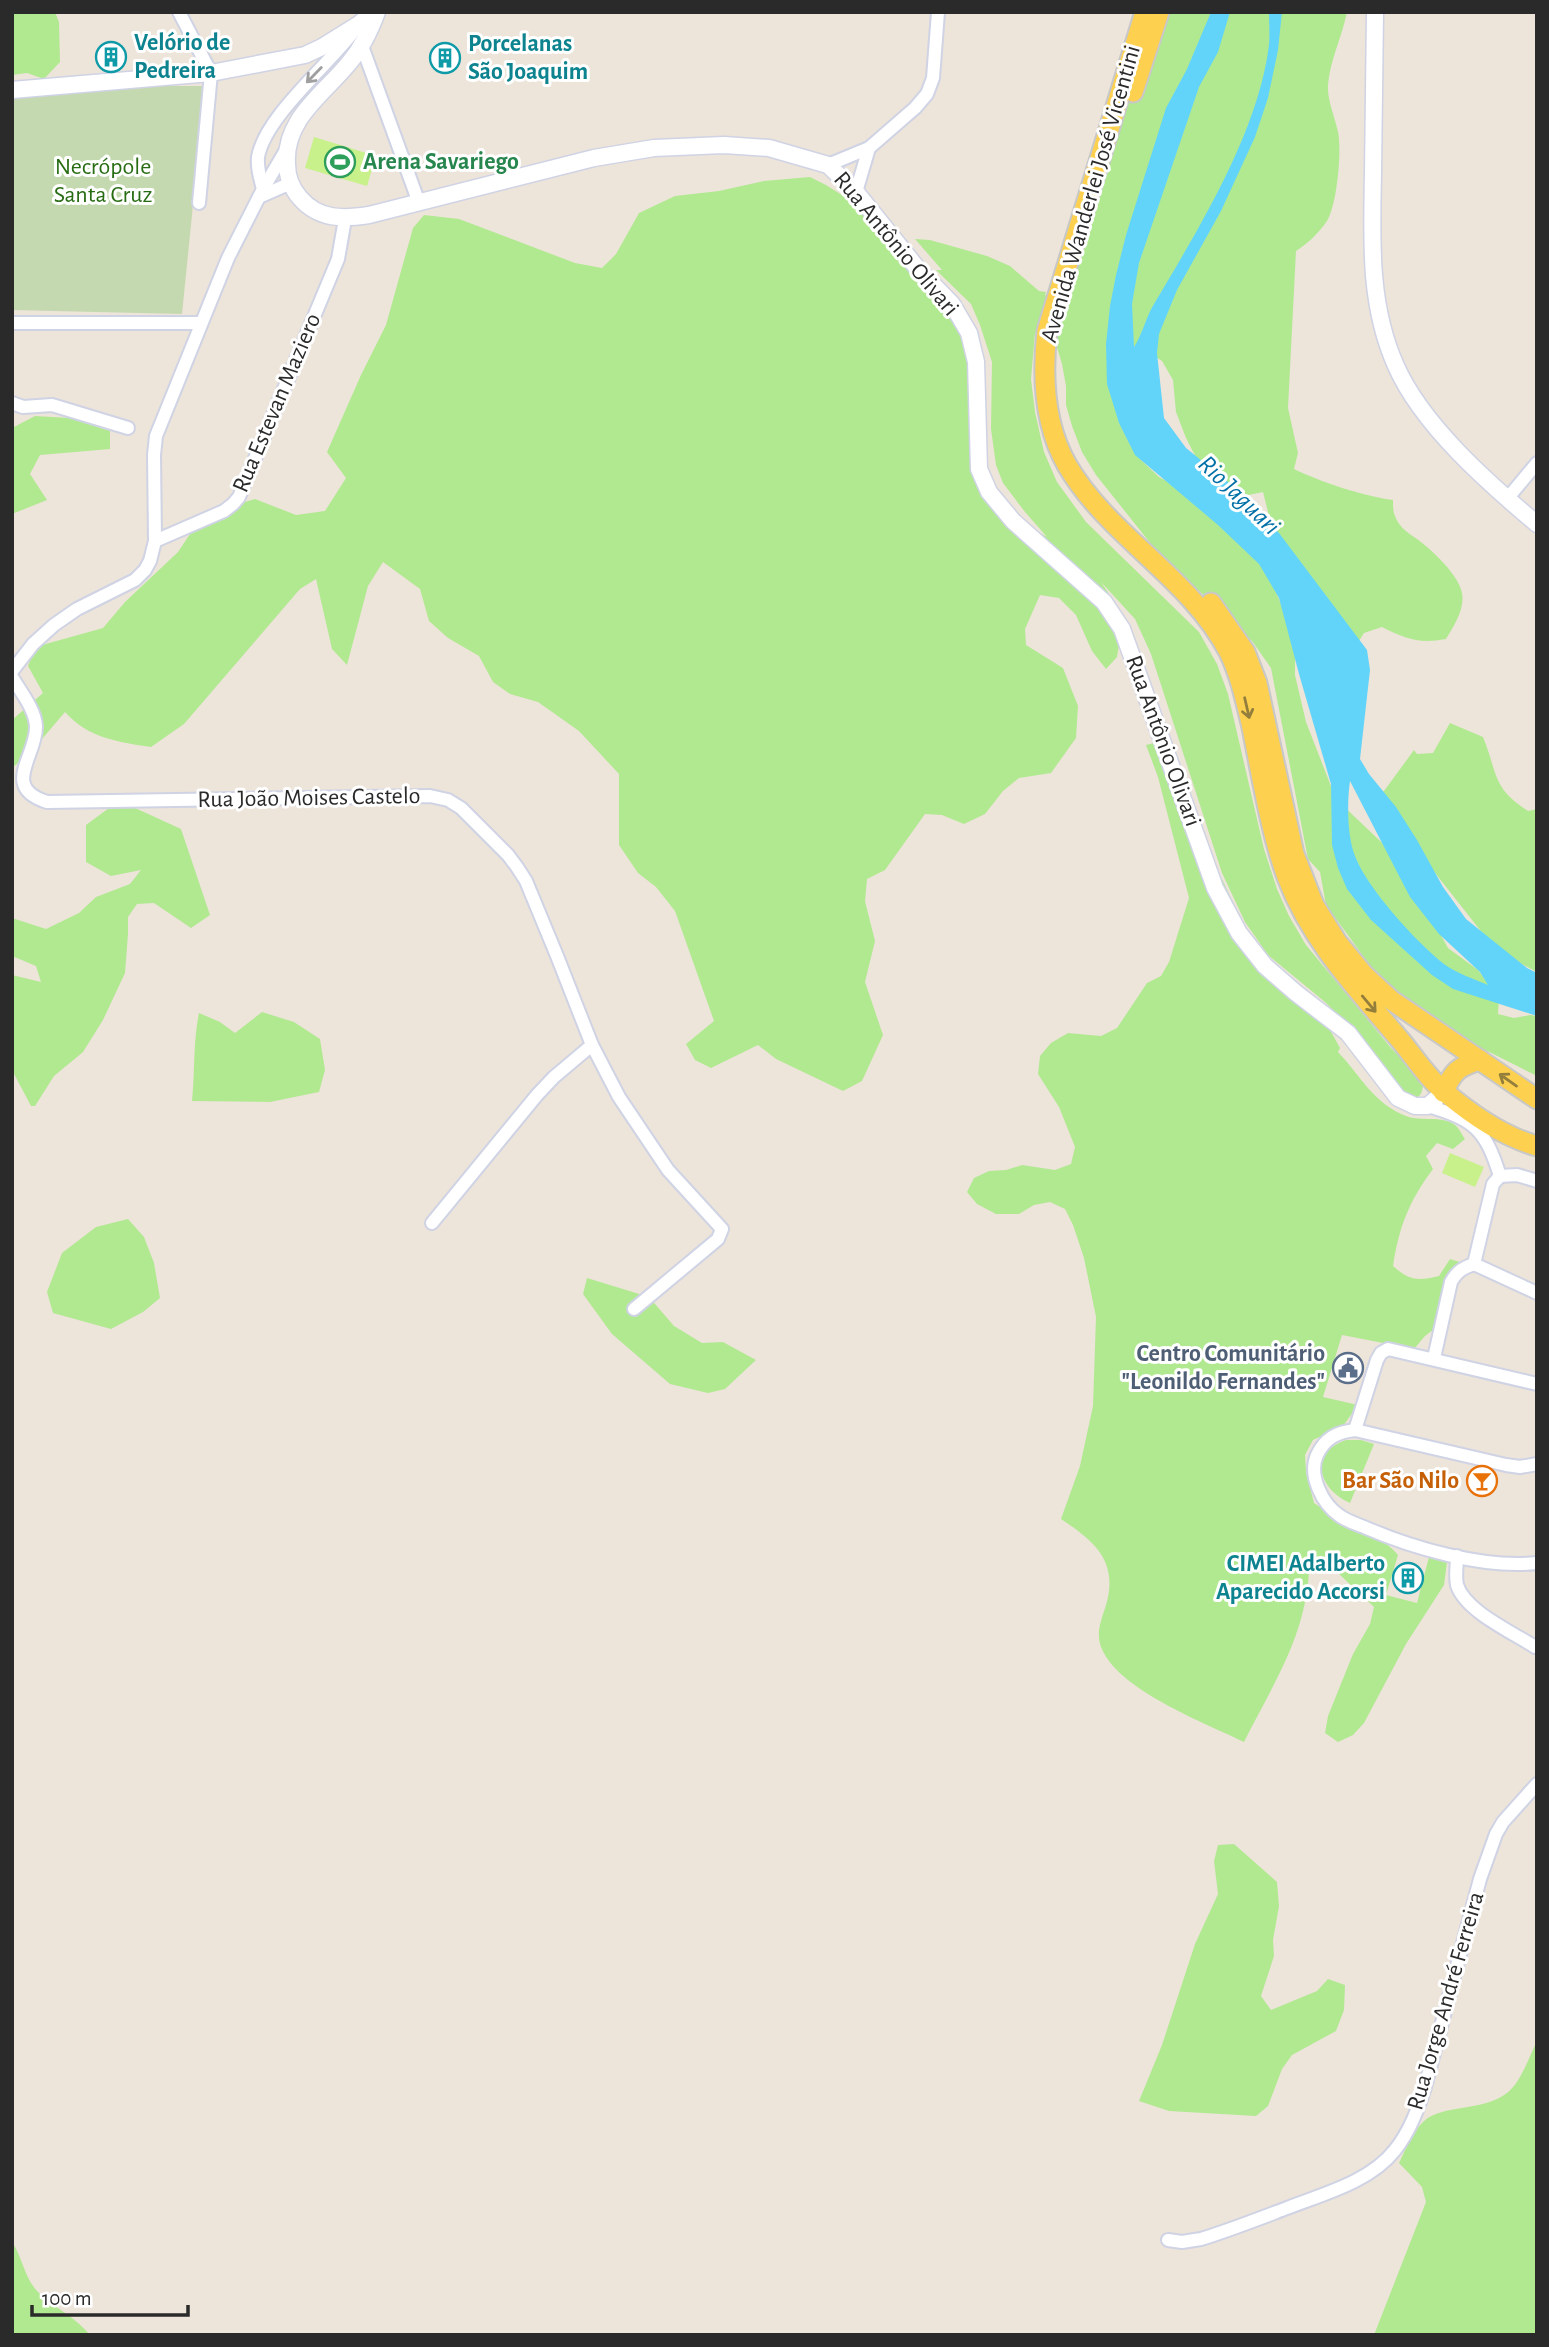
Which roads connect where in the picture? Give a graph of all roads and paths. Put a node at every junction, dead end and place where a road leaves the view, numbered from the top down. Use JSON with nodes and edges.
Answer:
{"nodes":[{"id":1,"x":179,"y":12,"type":"edge"},
{"id":2,"x":375,"y":12,"type":"edge"},
{"id":3,"x":938,"y":12,"type":"edge"},
{"id":4,"x":1145,"y":12,"type":"edge"},
{"id":5,"x":1159,"y":12,"type":"edge"},
{"id":6,"x":1375,"y":12,"type":"edge"},
{"id":7,"x":359,"y":24,"type":"junction"},
{"id":8,"x":362,"y":46,"type":"junction"},
{"id":9,"x":211,"y":73,"type":"junction"},
{"id":10,"x":12,"y":90,"type":"edge"},
{"id":11,"x":869,"y":148,"type":"junction"},
{"id":12,"x":286,"y":150,"type":"junction"},
{"id":13,"x":828,"y":165,"type":"junction"},
{"id":14,"x":290,"y":184,"type":"junction"},
{"id":15,"x":856,"y":192,"type":"junction"},
{"id":16,"x":261,"y":193,"type":"junction"},
{"id":17,"x":419,"y":203,"type":"junction"},
{"id":18,"x":199,"y":204,"type":"dead end"},
{"id":19,"x":345,"y":219,"type":"junction"},
{"id":20,"x":12,"y":323,"type":"edge"},
{"id":21,"x":201,"y":323,"type":"junction"},
{"id":22,"x":12,"y":403,"type":"edge"},
{"id":23,"x":128,"y":428,"type":"dead end"},
{"id":24,"x":1537,"y":464,"type":"edge"},
{"id":25,"x":1507,"y":499,"type":"junction"},
{"id":26,"x":1537,"y":524,"type":"edge"},
{"id":27,"x":155,"y":541,"type":"junction"},
{"id":28,"x":12,"y":671,"type":"edge"},
{"id":29,"x":12,"y":677,"type":"edge"},
{"id":30,"x":592,"y":1045,"type":"junction"},
{"id":31,"x":1480,"y":1060,"type":"junction"},
{"id":32,"x":1443,"y":1092,"type":"junction"},
{"id":33,"x":1536,"y":1099,"type":"edge"},
{"id":34,"x":1428,"y":1106,"type":"junction"},
{"id":35,"x":1533,"y":1141,"type":"edge"},
{"id":36,"x":1500,"y":1176,"type":"junction"},
{"id":37,"x":1537,"y":1181,"type":"edge"},
{"id":38,"x":432,"y":1223,"type":"dead end"},
{"id":39,"x":1474,"y":1264,"type":"junction"},
{"id":40,"x":1537,"y":1293,"type":"edge"},
{"id":41,"x":634,"y":1309,"type":"dead end"},
{"id":42,"x":1434,"y":1358,"type":"junction"},
{"id":43,"x":1537,"y":1384,"type":"edge"},
{"id":44,"x":1355,"y":1430,"type":"junction"},
{"id":45,"x":1537,"y":1464,"type":"edge"},
{"id":46,"x":1457,"y":1556,"type":"junction"},
{"id":47,"x":1537,"y":1563,"type":"edge"},
{"id":48,"x":1536,"y":1650,"type":"edge"},
{"id":49,"x":1537,"y":1784,"type":"edge"},
{"id":50,"x":1168,"y":2240,"type":"dead end"}],
"edges":[{"from":1,"to":9,"type":"street"},
{"from":2,"to":7,"type":"street"},
{"from":2,"to":8,"type":"street"},
{"from":3,"to":11,"type":"street"},
{"from":4,"to":32,"type":"main road","name":"Avenida Wanderlei José Vicentini","one_way":true},
{"from":5,"to":31,"type":"main road","name":"Avenida Wanderlei José Vicentini"},
{"from":6,"to":25,"type":"street"},
{"from":7,"to":9,"type":"street"},
{"from":7,"to":16,"type":"street","one_way":true},
{"from":8,"to":12,"type":"street"},
{"from":8,"to":17,"type":"street"},
{"from":9,"to":10,"type":"street"},
{"from":9,"to":18,"type":"street"},
{"from":11,"to":13,"type":"street"},
{"from":11,"to":15,"type":"street"},
{"from":12,"to":14,"type":"street"},
{"from":12,"to":16,"type":"street"},
{"from":13,"to":15,"type":"street","name":"Rua Antônio Olivari"},
{"from":13,"to":17,"type":"street","name":"Rua Antônio Olivari"},
{"from":14,"to":16,"type":"street"},
{"from":14,"to":19,"type":"street","name":"Rua Antônio Olivari"},
{"from":15,"to":34,"type":"street","name":"Rua Antônio Olivari"},
{"from":16,"to":21,"type":"street"},
{"from":17,"to":19,"type":"street","name":"Rua Antônio Olivari"},
{"from":19,"to":27,"type":"street","name":"Rua Estevan Maziero"},
{"from":20,"to":21,"type":"street"},
{"from":21,"to":27,"type":"street"},
{"from":22,"to":23,"type":"street"},
{"from":24,"to":25,"type":"street"},
{"from":25,"to":26,"type":"street"},
{"from":27,"to":28,"type":"street"},
{"from":29,"to":30,"type":"street","name":"Rua João Moises Castelo"},
{"from":30,"to":38,"type":"street"},
{"from":30,"to":41,"type":"street","name":"Rua João Moises Castelo"},
{"from":31,"to":32,"type":"main road"},
{"from":33,"to":31,"type":"main road","name":"Avenida Wanderlei José Vicentini","one_way":true},
{"from":32,"to":34,"type":"street"},
{"from":32,"to":35,"type":"main road","name":"Avenida Wanderlei José Vicentini"},
{"from":34,"to":36,"type":"street"},
{"from":36,"to":37,"type":"street"},
{"from":36,"to":39,"type":"street"},
{"from":39,"to":40,"type":"street"},
{"from":39,"to":42,"type":"street"},
{"from":42,"to":43,"type":"street"},
{"from":42,"to":44,"type":"street"},
{"from":44,"to":45,"type":"street"},
{"from":44,"to":46,"type":"street"},
{"from":46,"to":47,"type":"street"},
{"from":46,"to":48,"type":"street"},
{"from":49,"to":50,"type":"street","name":"Rua Jorge André Ferreira"}]}
